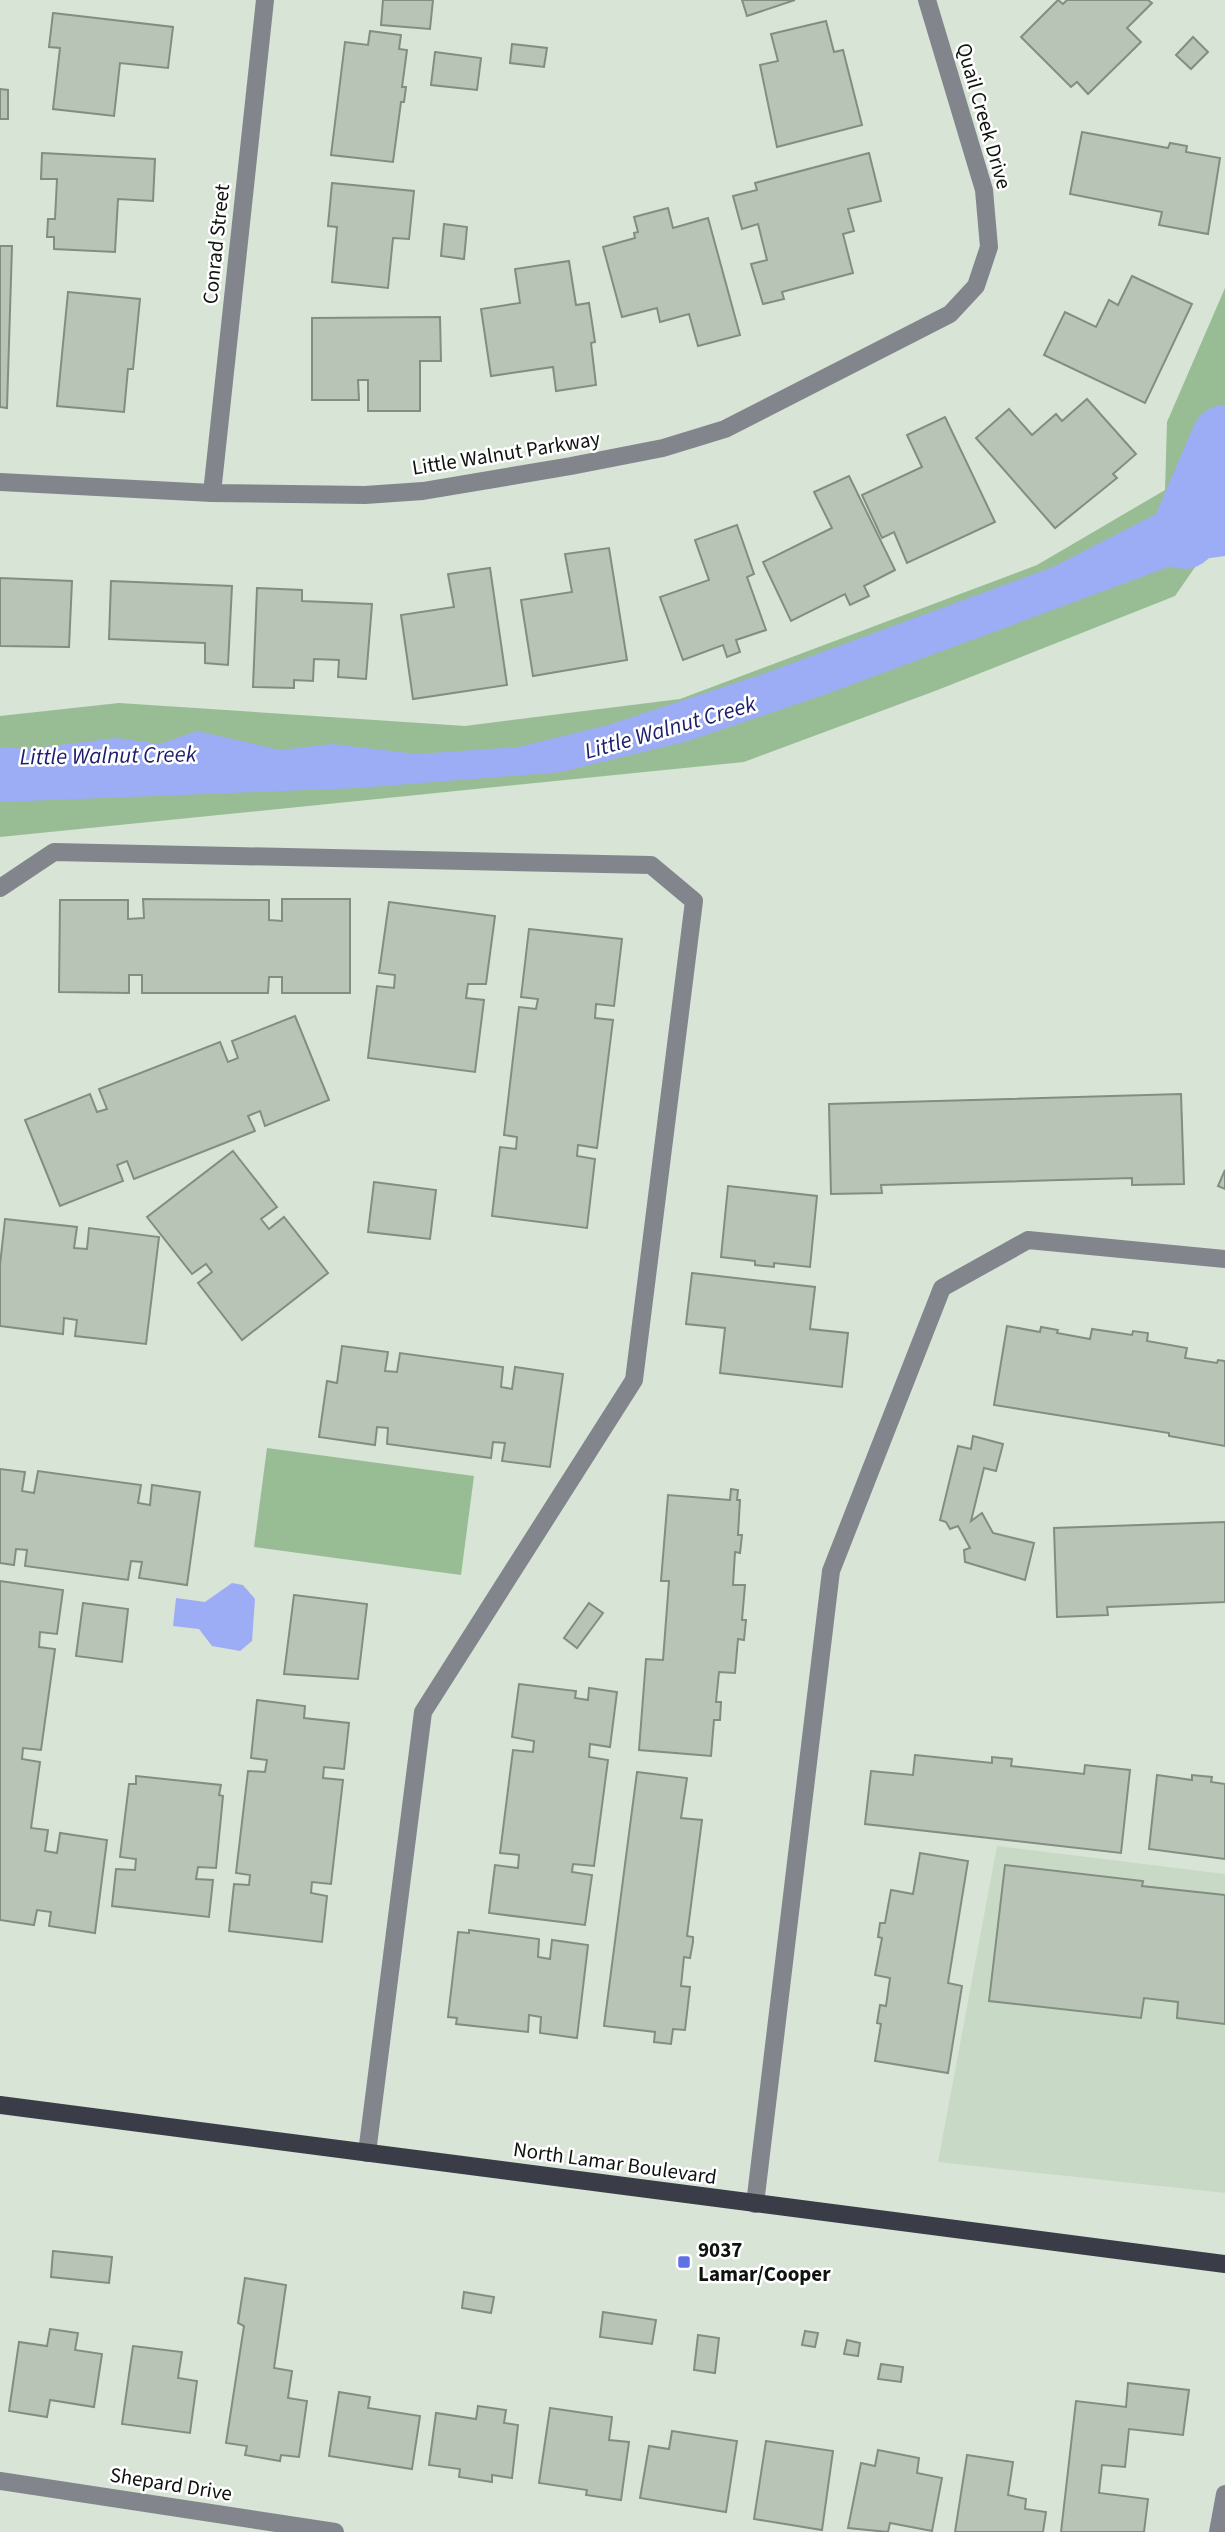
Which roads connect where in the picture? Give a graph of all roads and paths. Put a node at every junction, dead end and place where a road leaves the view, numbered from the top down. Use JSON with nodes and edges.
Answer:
{"nodes":[{"id":1,"x":265,"y":0,"type":"edge"},
{"id":2,"x":927,"y":0,"type":"edge"},
{"id":3,"x":976,"y":286,"type":"joint"},
{"id":4,"x":0,"y":482,"type":"edge"},
{"id":5,"x":212,"y":493,"type":"junction"},
{"id":6,"x":0,"y":888,"type":"edge"},
{"id":7,"x":1225,"y":1259,"type":"edge"},
{"id":8,"x":0,"y":2105,"type":"edge"},
{"id":9,"x":367,"y":2153,"type":"junction"},
{"id":10,"x":755,"y":2204,"type":"junction"},
{"id":11,"x":1225,"y":2264,"type":"edge"},
{"id":12,"x":0,"y":2481,"type":"edge"},
{"id":13,"x":1225,"y":2494,"type":"edge"},
{"id":14,"x":335,"y":2532,"type":"edge"},
{"id":15,"x":1218,"y":2532,"type":"edge"}],
"edges":[{"from":1,"to":5,"type":"street","name":"Conrad Street"},
{"from":2,"to":3,"type":"street","name":"Quail Creek Drive"},
{"from":3,"to":5,"type":"street","name":"Little Walnut Parkway"},
{"from":4,"to":5,"type":"street","name":"Little Walnut Parkway"},
{"from":6,"to":9,"type":"street"},
{"from":7,"to":10,"type":"street"},
{"from":8,"to":9,"type":"main road","name":"North Lamar Boulevard"},
{"from":9,"to":10,"type":"main road","name":"North Lamar Boulevard"},
{"from":10,"to":11,"type":"main road","name":"North Lamar Boulevard"},
{"from":12,"to":14,"type":"street","name":"Shepard Drive"},
{"from":13,"to":15,"type":"street"}]}
